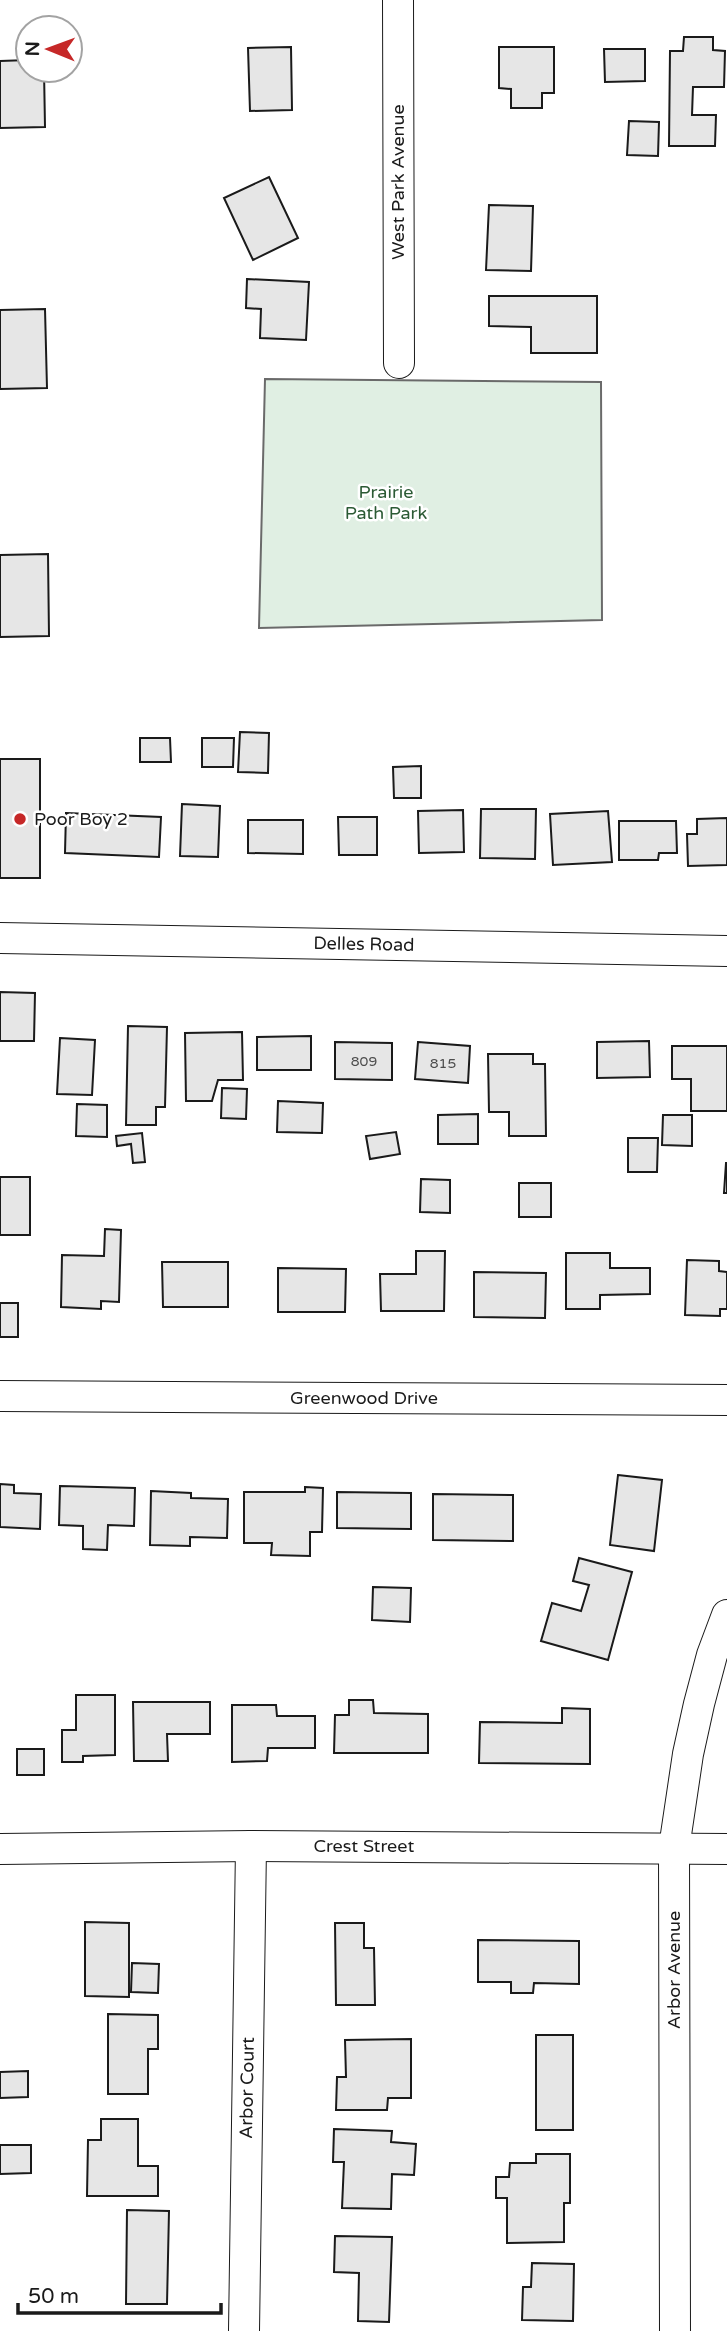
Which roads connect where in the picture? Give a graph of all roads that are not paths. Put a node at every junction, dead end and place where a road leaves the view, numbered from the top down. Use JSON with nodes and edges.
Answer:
{"nodes":[{"id":1,"x":398,"y":0,"type":"edge"},
{"id":2,"x":399,"y":363,"type":"dead end"},
{"id":3,"x":0,"y":938,"type":"edge"},
{"id":4,"x":727,"y":951,"type":"edge"},
{"id":5,"x":0,"y":1396,"type":"edge"},
{"id":6,"x":727,"y":1400,"type":"edge"},
{"id":7,"x":727,"y":1615,"type":"edge"},
{"id":8,"x":251,"y":1846,"type":"junction"},
{"id":9,"x":674,"y":1848,"type":"junction"},
{"id":10,"x":0,"y":1849,"type":"edge"},
{"id":11,"x":727,"y":1849,"type":"edge"},
{"id":12,"x":244,"y":2331,"type":"edge"},
{"id":13,"x":674,"y":2331,"type":"edge"}],
"edges":[{"from":1,"to":2,"type":"street","name":"West Park Avenue"},
{"from":3,"to":4,"type":"street","name":"Delles Road"},
{"from":5,"to":6,"type":"street","name":"Greenwood Drive"},
{"from":7,"to":9,"type":"street","name":"Arbor Avenue"},
{"from":8,"to":9,"type":"street","name":"Crest Street"},
{"from":8,"to":10,"type":"street","name":"Crest Street"},
{"from":8,"to":12,"type":"street","name":"Arbor Court"},
{"from":9,"to":11,"type":"street","name":"Crest Street"},
{"from":9,"to":13,"type":"street","name":"Arbor Avenue"}]}
